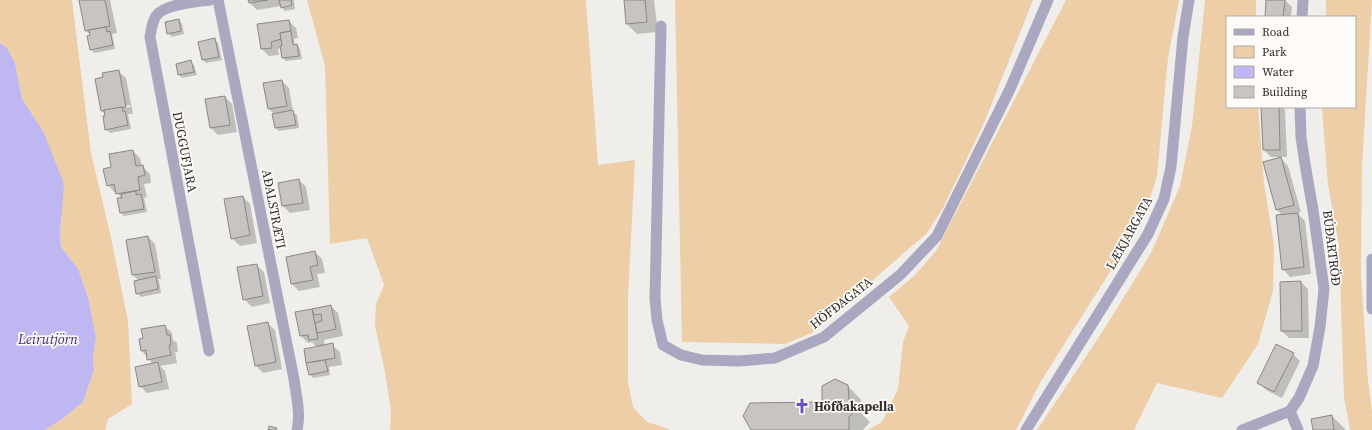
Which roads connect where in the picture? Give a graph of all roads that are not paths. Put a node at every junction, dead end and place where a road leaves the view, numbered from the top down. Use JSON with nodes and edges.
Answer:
{"nodes":[{"id":1,"x":210,"y":0,"type":"edge"},
{"id":2,"x":218,"y":0,"type":"edge"},
{"id":3,"x":1048,"y":0,"type":"edge"},
{"id":4,"x":1189,"y":0,"type":"edge"},
{"id":5,"x":1303,"y":0,"type":"edge"},
{"id":6,"x":1302,"y":16,"type":"edge"},
{"id":7,"x":661,"y":26,"type":"dead end"},
{"id":8,"x":1300,"y":108,"type":"edge"},
{"id":9,"x":1372,"y":259,"type":"edge"},
{"id":10,"x":1372,"y":309,"type":"edge"},
{"id":11,"x":209,"y":351,"type":"dead end"},
{"id":12,"x":1290,"y":411,"type":"junction"},
{"id":13,"x":298,"y":427,"type":"edge"},
{"id":14,"x":1026,"y":430,"type":"edge"},
{"id":15,"x":1242,"y":430,"type":"edge"},
{"id":16,"x":1298,"y":430,"type":"edge"}],
"edges":[{"from":1,"to":11,"type":"street","name":"DUGGUFJARA"},
{"from":2,"to":13,"type":"street","name":"AÐALSTRÆTI"},
{"from":3,"to":7,"type":"street","name":"HÖFÐAGATA"},
{"from":4,"to":14,"type":"street","name":"LÆKJARGATA"},
{"from":5,"to":6,"type":"street"},
{"from":8,"to":12,"type":"street","name":"BÚÐARTRÖÐ"},
{"from":9,"to":10,"type":"street"},
{"from":12,"to":15,"type":"street"},
{"from":12,"to":16,"type":"street"}]}
